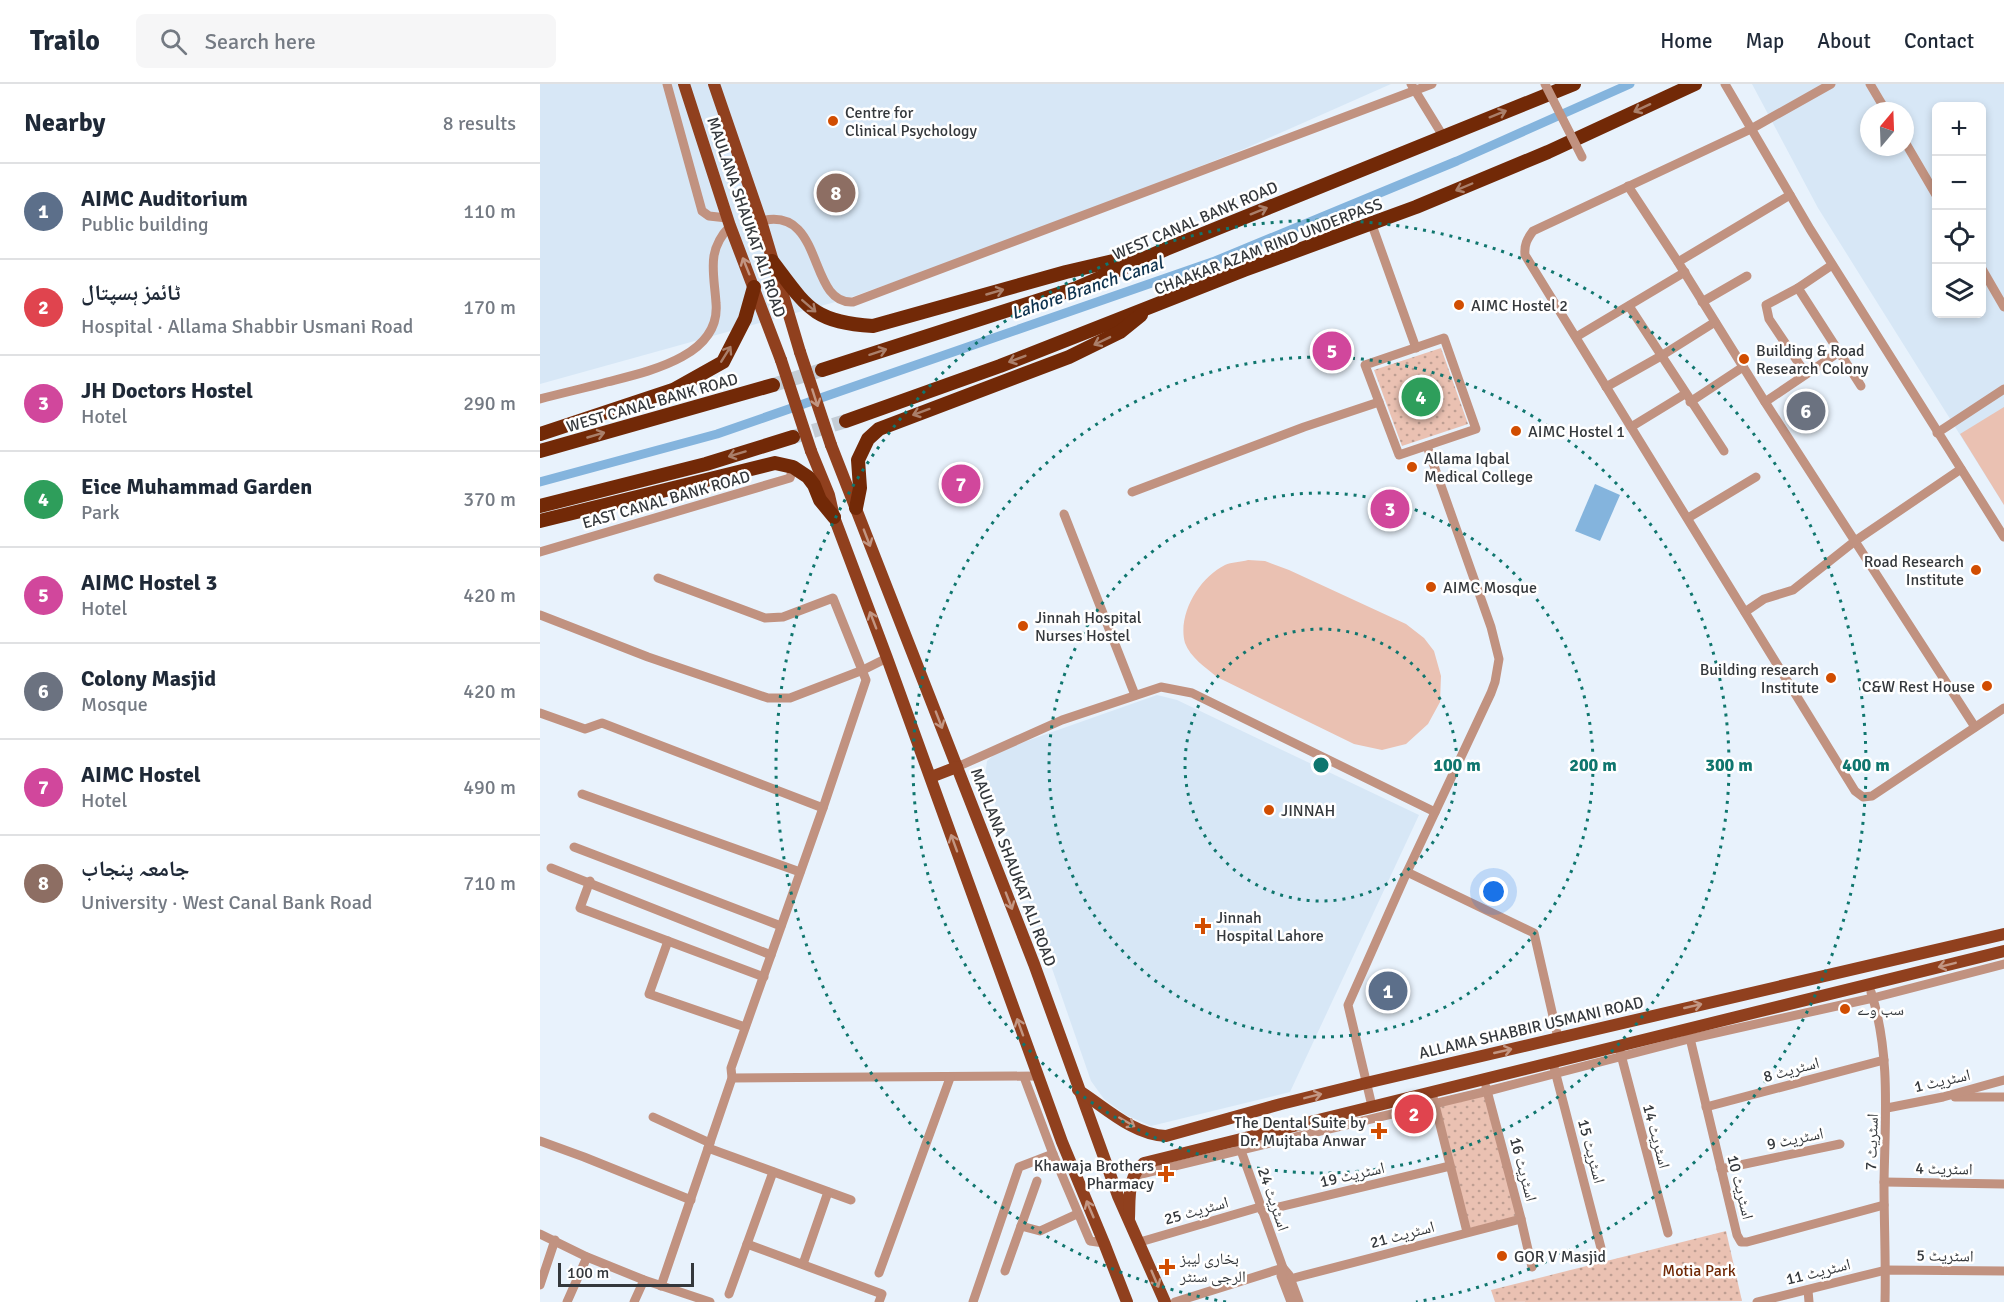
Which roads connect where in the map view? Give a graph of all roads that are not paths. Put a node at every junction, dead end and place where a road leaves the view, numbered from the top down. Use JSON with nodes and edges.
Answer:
{"nodes":[{"id":1,"x":667,"y":84,"type":"edge"},
{"id":2,"x":684,"y":84,"type":"edge"},
{"id":3,"x":714,"y":84,"type":"edge"},
{"id":4,"x":1432,"y":84,"type":"edge"},
{"id":5,"x":1545,"y":84,"type":"edge"},
{"id":6,"x":1574,"y":84,"type":"edge"},
{"id":7,"x":1695,"y":84,"type":"edge"},
{"id":8,"x":1725,"y":84,"type":"edge"},
{"id":9,"x":1831,"y":84,"type":"edge"},
{"id":10,"x":1870,"y":84,"type":"edge"},
{"id":11,"x":1414,"y":87,"type":"edge"},
{"id":12,"x":1881,"y":102,"type":"edge"},
{"id":13,"x":1751,"y":129,"type":"junction"},
{"id":14,"x":1443,"y":136,"type":"junction"},
{"id":15,"x":1913,"y":156,"type":"edge"},
{"id":16,"x":1582,"y":157,"type":"dead end"},
{"id":17,"x":1628,"y":186,"type":"junction"},
{"id":18,"x":1932,"y":188,"type":"edge"},
{"id":19,"x":1790,"y":195,"type":"junction"},
{"id":20,"x":761,"y":221,"type":"junction"},
{"id":21,"x":729,"y":222,"type":"junction"},
{"id":22,"x":1372,"y":225,"type":"junction"},
{"id":23,"x":1166,"y":249,"type":"junction"},
{"id":24,"x":772,"y":261,"type":"junction"},
{"id":25,"x":1678,"y":262,"type":"junction"},
{"id":26,"x":1832,"y":265,"type":"junction"},
{"id":27,"x":1685,"y":272,"type":"junction"},
{"id":28,"x":1747,"y":276,"type":"dead end"},
{"id":29,"x":1986,"y":276,"type":"edge"},
{"id":30,"x":754,"y":287,"type":"junction"},
{"id":31,"x":1798,"y":288,"type":"junction"},
{"id":32,"x":1702,"y":302,"type":"junction"},
{"id":33,"x":1629,"y":306,"type":"junction"},
{"id":34,"x":2004,"y":307,"type":"edge"},
{"id":35,"x":1150,"y":308,"type":"junction"},
{"id":36,"x":1715,"y":322,"type":"junction"},
{"id":37,"x":1576,"y":337,"type":"junction"},
{"id":38,"x":1416,"y":348,"type":"junction"},
{"id":39,"x":1839,"y":352,"type":"junction"},
{"id":40,"x":1661,"y":356,"type":"junction"},
{"id":41,"x":1743,"y":367,"type":"junction"},
{"id":42,"x":822,"y":370,"type":"tunnel mouth"},
{"id":43,"x":1806,"y":374,"type":"junction"},
{"id":44,"x":773,"y":385,"type":"tunnel mouth"},
{"id":45,"x":1861,"y":386,"type":"dead end"},
{"id":46,"x":1606,"y":387,"type":"junction"},
{"id":47,"x":2004,"y":388,"type":"edge"},
{"id":48,"x":1688,"y":398,"type":"junction"},
{"id":49,"x":540,"y":399,"type":"edge"},
{"id":50,"x":1379,"y":402,"type":"junction"},
{"id":51,"x":1765,"y":402,"type":"junction"},
{"id":52,"x":846,"y":421,"type":"tunnel mouth"},
{"id":53,"x":1631,"y":427,"type":"junction"},
{"id":54,"x":1937,"y":433,"type":"junction"},
{"id":55,"x":540,"y":434,"type":"edge"},
{"id":56,"x":793,"y":437,"type":"tunnel mouth"},
{"id":57,"x":1427,"y":446,"type":"junction"},
{"id":58,"x":540,"y":451,"type":"edge"},
{"id":59,"x":1724,"y":451,"type":"dead end"},
{"id":60,"x":793,"y":467,"type":"junction"},
{"id":61,"x":1961,"y":470,"type":"junction"},
{"id":62,"x":1756,"y":477,"type":"dead end"},
{"id":63,"x":1132,"y":492,"type":"dead end"},
{"id":64,"x":540,"y":506,"type":"edge"},
{"id":65,"x":856,"y":508,"type":"junction"},
{"id":66,"x":1065,"y":514,"type":"dead end"},
{"id":67,"x":834,"y":517,"type":"junction"},
{"id":68,"x":1688,"y":518,"type":"junction"},
{"id":69,"x":540,"y":521,"type":"edge"},
{"id":70,"x":2004,"y":537,"type":"edge"},
{"id":71,"x":1855,"y":541,"type":"junction"},
{"id":72,"x":540,"y":552,"type":"edge"},
{"id":73,"x":658,"y":578,"type":"dead end"},
{"id":74,"x":1746,"y":612,"type":"junction"},
{"id":75,"x":540,"y":615,"type":"edge"},
{"id":76,"x":888,"y":658,"type":"junction"},
{"id":77,"x":862,"y":670,"type":"junction"},
{"id":78,"x":1135,"y":695,"type":"junction"},
{"id":79,"x":2004,"y":708,"type":"edge"},
{"id":80,"x":540,"y":713,"type":"edge"},
{"id":81,"x":1975,"y":727,"type":"junction"},
{"id":82,"x":957,"y":767,"type":"junction"},
{"id":83,"x":931,"y":777,"type":"junction"},
{"id":84,"x":582,"y":794,"type":"dead end"},
{"id":85,"x":823,"y":808,"type":"junction"},
{"id":86,"x":1435,"y":812,"type":"junction"},
{"id":87,"x":574,"y":847,"type":"dead end"},
{"id":88,"x":551,"y":868,"type":"dead end"},
{"id":89,"x":800,"y":872,"type":"junction"},
{"id":90,"x":1407,"y":872,"type":"junction"},
{"id":91,"x":590,"y":881,"type":"junction"},
{"id":92,"x":781,"y":926,"type":"junction"},
{"id":93,"x":2004,"y":934,"type":"edge"},
{"id":94,"x":668,"y":941,"type":"junction"},
{"id":95,"x":2004,"y":951,"type":"edge"},
{"id":96,"x":771,"y":955,"type":"junction"},
{"id":97,"x":2004,"y":964,"type":"edge"},
{"id":98,"x":764,"y":977,"type":"junction"},
{"id":99,"x":1868,"y":984,"type":"junction"},
{"id":100,"x":1872,"y":998,"type":"junction"},
{"id":101,"x":745,"y":1027,"type":"junction"},
{"id":102,"x":1688,"y":1034,"type":"junction"},
{"id":103,"x":1558,"y":1038,"type":"junction"},
{"id":104,"x":1620,"y":1050,"type":"junction"},
{"id":105,"x":1884,"y":1060,"type":"junction"},
{"id":106,"x":1554,"y":1067,"type":"junction"},
{"id":107,"x":1037,"y":1076,"type":"junction"},
{"id":108,"x":1024,"y":1077,"type":"junction"},
{"id":109,"x":732,"y":1078,"type":"junction"},
{"id":110,"x":950,"y":1078,"type":"junction"},
{"id":111,"x":2004,"y":1080,"type":"edge"},
{"id":112,"x":1366,"y":1083,"type":"junction"},
{"id":113,"x":1486,"y":1085,"type":"junction"},
{"id":114,"x":1078,"y":1090,"type":"junction"},
{"id":115,"x":1433,"y":1097,"type":"junction"},
{"id":116,"x":1943,"y":1097,"type":"junction"},
{"id":117,"x":2004,"y":1097,"type":"edge"},
{"id":118,"x":1372,"y":1106,"type":"junction"},
{"id":119,"x":1706,"y":1107,"type":"junction"},
{"id":120,"x":1887,"y":1108,"type":"junction"},
{"id":121,"x":653,"y":1117,"type":"dead end"},
{"id":122,"x":540,"y":1141,"type":"edge"},
{"id":123,"x":1239,"y":1144,"type":"junction"},
{"id":124,"x":1840,"y":1144,"type":"dead end"},
{"id":125,"x":709,"y":1146,"type":"junction"},
{"id":126,"x":1053,"y":1154,"type":"junction"},
{"id":127,"x":1450,"y":1166,"type":"junction"},
{"id":128,"x":1721,"y":1169,"type":"junction"},
{"id":129,"x":773,"y":1172,"type":"junction"},
{"id":130,"x":1037,"y":1181,"type":"dead end"},
{"id":131,"x":1884,"y":1182,"type":"junction"},
{"id":132,"x":2004,"y":1184,"type":"edge"},
{"id":133,"x":828,"y":1192,"type":"junction"},
{"id":134,"x":691,"y":1200,"type":"junction"},
{"id":135,"x":851,"y":1200,"type":"dead end"},
{"id":136,"x":1884,"y":1205,"type":"junction"},
{"id":137,"x":1261,"y":1209,"type":"junction"},
{"id":138,"x":1077,"y":1214,"type":"junction"},
{"id":139,"x":1129,"y":1218,"type":"junction"},
{"id":140,"x":1521,"y":1219,"type":"junction"},
{"id":141,"x":1021,"y":1226,"type":"junction"},
{"id":142,"x":1467,"y":1232,"type":"junction"},
{"id":143,"x":1668,"y":1233,"type":"dead end"},
{"id":144,"x":540,"y":1234,"type":"edge"},
{"id":145,"x":555,"y":1240,"type":"junction"},
{"id":146,"x":1140,"y":1242,"type":"junction"},
{"id":147,"x":1104,"y":1243,"type":"junction"},
{"id":148,"x":747,"y":1244,"type":"junction"},
{"id":149,"x":1601,"y":1248,"type":"dead end"},
{"id":150,"x":587,"y":1257,"type":"junction"},
{"id":151,"x":803,"y":1264,"type":"junction"},
{"id":152,"x":1532,"y":1267,"type":"dead end"},
{"id":153,"x":1283,"y":1268,"type":"junction"},
{"id":154,"x":1886,"y":1270,"type":"junction"},
{"id":155,"x":1005,"y":1271,"type":"dead end"},
{"id":156,"x":2004,"y":1271,"type":"edge"},
{"id":157,"x":879,"y":1273,"type":"dead end"},
{"id":158,"x":1290,"y":1279,"type":"junction"},
{"id":159,"x":644,"y":1280,"type":"junction"},
{"id":160,"x":540,"y":1285,"type":"edge"},
{"id":161,"x":661,"y":1286,"type":"junction"},
{"id":162,"x":1809,"y":1290,"type":"junction"},
{"id":163,"x":729,"y":1294,"type":"dead end"},
{"id":164,"x":567,"y":1302,"type":"edge"},
{"id":165,"x":634,"y":1302,"type":"edge"},
{"id":166,"x":710,"y":1302,"type":"edge"},
{"id":167,"x":879,"y":1302,"type":"edge"},
{"id":168,"x":973,"y":1302,"type":"edge"},
{"id":169,"x":1127,"y":1302,"type":"edge"},
{"id":170,"x":1165,"y":1302,"type":"edge"},
{"id":171,"x":1175,"y":1302,"type":"edge"},
{"id":172,"x":1291,"y":1302,"type":"edge"},
{"id":173,"x":1299,"y":1302,"type":"edge"},
{"id":174,"x":1757,"y":1302,"type":"edge"},
{"id":175,"x":1809,"y":1302,"type":"edge"},
{"id":176,"x":1885,"y":1302,"type":"edge"}],
"edges":[{"from":1,"to":21,"type":"street"},
{"from":2,"to":21,"type":"main road","name":"MAULANA SHAUKAT ALI ROAD"},
{"from":3,"to":20,"type":"main road","name":"MAULANA SHAUKAT ALI ROAD"},
{"from":4,"to":11,"type":"street"},
{"from":5,"to":16,"type":"street","bridge":true},
{"from":14,"to":6,"type":"highway","name":"WEST CANAL BANK ROAD","one_way":true},
{"from":7,"to":22,"type":"highway","name":"CHAAKAR AZAM RIND UNDERPASS","one_way":true},
{"from":8,"to":13,"type":"street"},
{"from":9,"to":13,"type":"street"},
{"from":10,"to":12,"type":"street"},
{"from":11,"to":14,"type":"street"},
{"from":11,"to":20,"type":"street"},
{"from":13,"to":17,"type":"street"},
{"from":13,"to":19,"type":"street"},
{"from":23,"to":14,"type":"highway","name":"WEST CANAL BANK ROAD","one_way":true},
{"from":15,"to":18,"type":"street"},
{"from":17,"to":25,"type":"street"},
{"from":17,"to":37,"type":"street"},
{"from":19,"to":25,"type":"street"},
{"from":19,"to":26,"type":"street"},
{"from":20,"to":24,"type":"main road","name":"MAULANA SHAUKAT ALI ROAD"},
{"from":30,"to":21,"type":"main road","name":"MAULANA SHAUKAT ALI ROAD","one_way":true},
{"from":21,"to":49,"type":"street","name":"WEST CANAL BANK ROAD"},
{"from":22,"to":35,"type":"highway","name":"CHAAKAR AZAM RIND UNDERPASS"},
{"from":22,"to":38,"type":"street"},
{"from":24,"to":23,"type":"highway","one_way":true},
{"from":42,"to":23,"type":"highway","name":"WEST CANAL BANK ROAD","one_way":true},
{"from":24,"to":65,"type":"main road","name":"MAULANA SHAUKAT ALI ROAD","one_way":true,"bridge":true},
{"from":25,"to":27,"type":"street"},
{"from":26,"to":31,"type":"street"},
{"from":26,"to":54,"type":"street"},
{"from":27,"to":32,"type":"street"},
{"from":27,"to":33,"type":"street"},
{"from":28,"to":32,"type":"street"},
{"from":29,"to":34,"type":"street"},
{"from":55,"to":30,"type":"highway","one_way":true},
{"from":30,"to":67,"type":"main road","name":"MAULANA SHAUKAT ALI ROAD","bridge":true},
{"from":31,"to":39,"type":"street"},
{"from":31,"to":43,"type":"street"},
{"from":32,"to":36,"type":"street"},
{"from":33,"to":37,"type":"street"},
{"from":33,"to":40,"type":"street"},
{"from":35,"to":52,"type":"highway","name":"CHAAKAR AZAM RIND UNDERPASS","one_way":true},
{"from":35,"to":65,"type":"highway","one_way":true},
{"from":36,"to":40,"type":"street"},
{"from":36,"to":41,"type":"street"},
{"from":37,"to":46,"type":"street"},
{"from":38,"to":50,"type":"street"},
{"from":38,"to":57,"type":"street"},
{"from":39,"to":43,"type":"street"},
{"from":39,"to":45,"type":"street"},
{"from":40,"to":46,"type":"street"},
{"from":40,"to":48,"type":"street"},
{"from":41,"to":48,"type":"street"},
{"from":41,"to":51,"type":"street"},
{"from":43,"to":51,"type":"street"},
{"from":58,"to":44,"type":"highway","name":"WEST CANAL BANK ROAD","one_way":true},
{"from":46,"to":53,"type":"street"},
{"from":47,"to":54,"type":"street"},
{"from":48,"to":53,"type":"street"},
{"from":48,"to":59,"type":"street"},
{"from":50,"to":57,"type":"street"},
{"from":50,"to":63,"type":"street"},
{"from":51,"to":71,"type":"street"},
{"from":53,"to":68,"type":"street"},
{"from":54,"to":61,"type":"street"},
{"from":56,"to":64,"type":"highway","one_way":true},
{"from":57,"to":86,"type":"street"},
{"from":60,"to":67,"type":"highway"},
{"from":60,"to":69,"type":"highway"},
{"from":60,"to":72,"type":"street","name":"EAST CANAL BANK ROAD"},
{"from":61,"to":70,"type":"street"},
{"from":61,"to":71,"type":"street"},
{"from":62,"to":68,"type":"street"},
{"from":65,"to":82,"type":"main road","name":"MAULANA SHAUKAT ALI ROAD","one_way":true},
{"from":66,"to":78,"type":"street"},
{"from":76,"to":67,"type":"main road","one_way":true},
{"from":68,"to":74,"type":"street"},
{"from":71,"to":74,"type":"street"},
{"from":71,"to":81,"type":"street"},
{"from":73,"to":77,"type":"street"},
{"from":74,"to":81,"type":"street"},
{"from":75,"to":77,"type":"street"},
{"from":76,"to":77,"type":"street"},
{"from":76,"to":83,"type":"main road"},
{"from":77,"to":85,"type":"street"},
{"from":78,"to":82,"type":"street"},
{"from":78,"to":86,"type":"street"},
{"from":79,"to":81,"type":"street"},
{"from":80,"to":85,"type":"street"},
{"from":82,"to":83,"type":"main road"},
{"from":82,"to":114,"type":"main road","name":"MAULANA SHAUKAT ALI ROAD","one_way":true},
{"from":107,"to":83,"type":"main road","one_way":true},
{"from":84,"to":89,"type":"street"},
{"from":85,"to":89,"type":"street"},
{"from":86,"to":90,"type":"street"},
{"from":87,"to":92,"type":"street"},
{"from":88,"to":91,"type":"street"},
{"from":89,"to":92,"type":"street"},
{"from":90,"to":103,"type":"street"},
{"from":90,"to":112,"type":"street"},
{"from":91,"to":94,"type":"street"},
{"from":91,"to":96,"type":"street"},
{"from":92,"to":96,"type":"street"},
{"from":103,"to":93,"type":"main road","name":"ALLAMA SHABBIR USMANI ROAD","one_way":true},
{"from":94,"to":98,"type":"street"},
{"from":94,"to":101,"type":"street"},
{"from":95,"to":99,"type":"main road","one_way":true},
{"from":96,"to":98,"type":"street"},
{"from":97,"to":100,"type":"street"},
{"from":98,"to":101,"type":"street"},
{"from":99,"to":100,"type":"street","name":"اسٹریٹ 7"},
{"from":99,"to":102,"type":"main road"},
{"from":100,"to":102,"type":"street"},
{"from":100,"to":105,"type":"street","name":"اسٹریٹ 7"},
{"from":101,"to":109,"type":"street"},
{"from":102,"to":104,"type":"main road"},
{"from":102,"to":119,"type":"street","name":"اسٹریٹ 10"},
{"from":112,"to":103,"type":"main road","name":"ALLAMA SHABBIR USMANI ROAD","one_way":true},
{"from":104,"to":106,"type":"main road"},
{"from":104,"to":143,"type":"street","name":"اسٹریٹ 14"},
{"from":105,"to":119,"type":"street","name":"اسٹریٹ 8"},
{"from":105,"to":120,"type":"street","name":"اسٹریٹ 7"},
{"from":106,"to":113,"type":"main road"},
{"from":106,"to":149,"type":"street","name":"اسٹریٹ 15"},
{"from":107,"to":108,"type":"street"},
{"from":147,"to":107,"type":"main road","one_way":true},
{"from":108,"to":110,"type":"street"},
{"from":108,"to":126,"type":"street"},
{"from":109,"to":110,"type":"street"},
{"from":109,"to":125,"type":"street"},
{"from":110,"to":157,"type":"street"},
{"from":111,"to":116,"type":"street","name":"اسٹریٹ 1"},
{"from":114,"to":112,"type":"main road","name":"ALLAMA SHABBIR USMANI ROAD","one_way":true},
{"from":112,"to":118,"type":"street"},
{"from":113,"to":115,"type":"main road"},
{"from":113,"to":140,"type":"street","name":"اسٹریٹ 16"},
{"from":114,"to":139,"type":"main road","name":"MAULANA SHAUKAT ALI ROAD"},
{"from":115,"to":118,"type":"main road"},
{"from":115,"to":123,"type":"street"},
{"from":115,"to":127,"type":"street"},
{"from":116,"to":117,"type":"street"},
{"from":116,"to":120,"type":"street","name":"اسٹریٹ 1"},
{"from":118,"to":123,"type":"main road"},
{"from":119,"to":128,"type":"street","name":"اسٹریٹ 10"},
{"from":120,"to":131,"type":"street","name":"اسٹریٹ 7"},
{"from":121,"to":125,"type":"street"},
{"from":122,"to":134,"type":"street"},
{"from":123,"to":137,"type":"street","name":"اسٹریٹ 24"},
{"from":123,"to":139,"type":"main road"},
{"from":124,"to":128,"type":"street","name":"اسٹریٹ 9"},
{"from":125,"to":129,"type":"street"},
{"from":125,"to":134,"type":"street"},
{"from":126,"to":138,"type":"street"},
{"from":126,"to":168,"type":"street"},
{"from":127,"to":137,"type":"street","name":"اسٹریٹ 19"},
{"from":127,"to":142,"type":"street"},
{"from":128,"to":136,"type":"street","name":"اسٹریٹ 10"},
{"from":129,"to":133,"type":"street"},
{"from":129,"to":148,"type":"street"},
{"from":130,"to":141,"type":"street"},
{"from":131,"to":132,"type":"street","name":"اسٹریٹ 4"},
{"from":131,"to":136,"type":"street","name":"اسٹریٹ 7"},
{"from":133,"to":135,"type":"street"},
{"from":133,"to":151,"type":"street"},
{"from":134,"to":161,"type":"street"},
{"from":136,"to":154,"type":"street","name":"اسٹریٹ 7"},
{"from":137,"to":146,"type":"street","name":"اسٹریٹ 25"},
{"from":137,"to":153,"type":"street","name":"اسٹریٹ 24"},
{"from":138,"to":141,"type":"street"},
{"from":138,"to":147,"type":"street"},
{"from":139,"to":146,"type":"main road","name":"MAULANA SHAUKAT ALI ROAD"},
{"from":140,"to":142,"type":"street","name":"اسٹریٹ 21"},
{"from":140,"to":152,"type":"street","name":"اسٹریٹ 16"},
{"from":141,"to":155,"type":"street"},
{"from":142,"to":158,"type":"street","name":"اسٹریٹ 21"},
{"from":144,"to":145,"type":"street"},
{"from":145,"to":150,"type":"street"},
{"from":145,"to":160,"type":"street"},
{"from":146,"to":170,"type":"main road","name":"MAULANA SHAUKAT ALI ROAD","one_way":true},
{"from":147,"to":169,"type":"main road"},
{"from":148,"to":151,"type":"street"},
{"from":148,"to":163,"type":"street"},
{"from":150,"to":159,"type":"street"},
{"from":150,"to":164,"type":"street"},
{"from":151,"to":167,"type":"street"},
{"from":153,"to":158,"type":"street","name":"اسٹریٹ 24"},
{"from":153,"to":171,"type":"street"},
{"from":153,"to":172,"type":"street","name":"اسٹریٹ 24"},
{"from":154,"to":156,"type":"street","name":"اسٹریٹ 5"},
{"from":154,"to":162,"type":"street","name":"اسٹریٹ 11"},
{"from":154,"to":176,"type":"street","name":"اسٹریٹ 7"},
{"from":158,"to":173,"type":"street","name":"اسٹریٹ 24"},
{"from":159,"to":161,"type":"street"},
{"from":159,"to":165,"type":"street"},
{"from":161,"to":166,"type":"street"},
{"from":162,"to":174,"type":"street","name":"اسٹریٹ 11"},
{"from":162,"to":175,"type":"street"}]}
